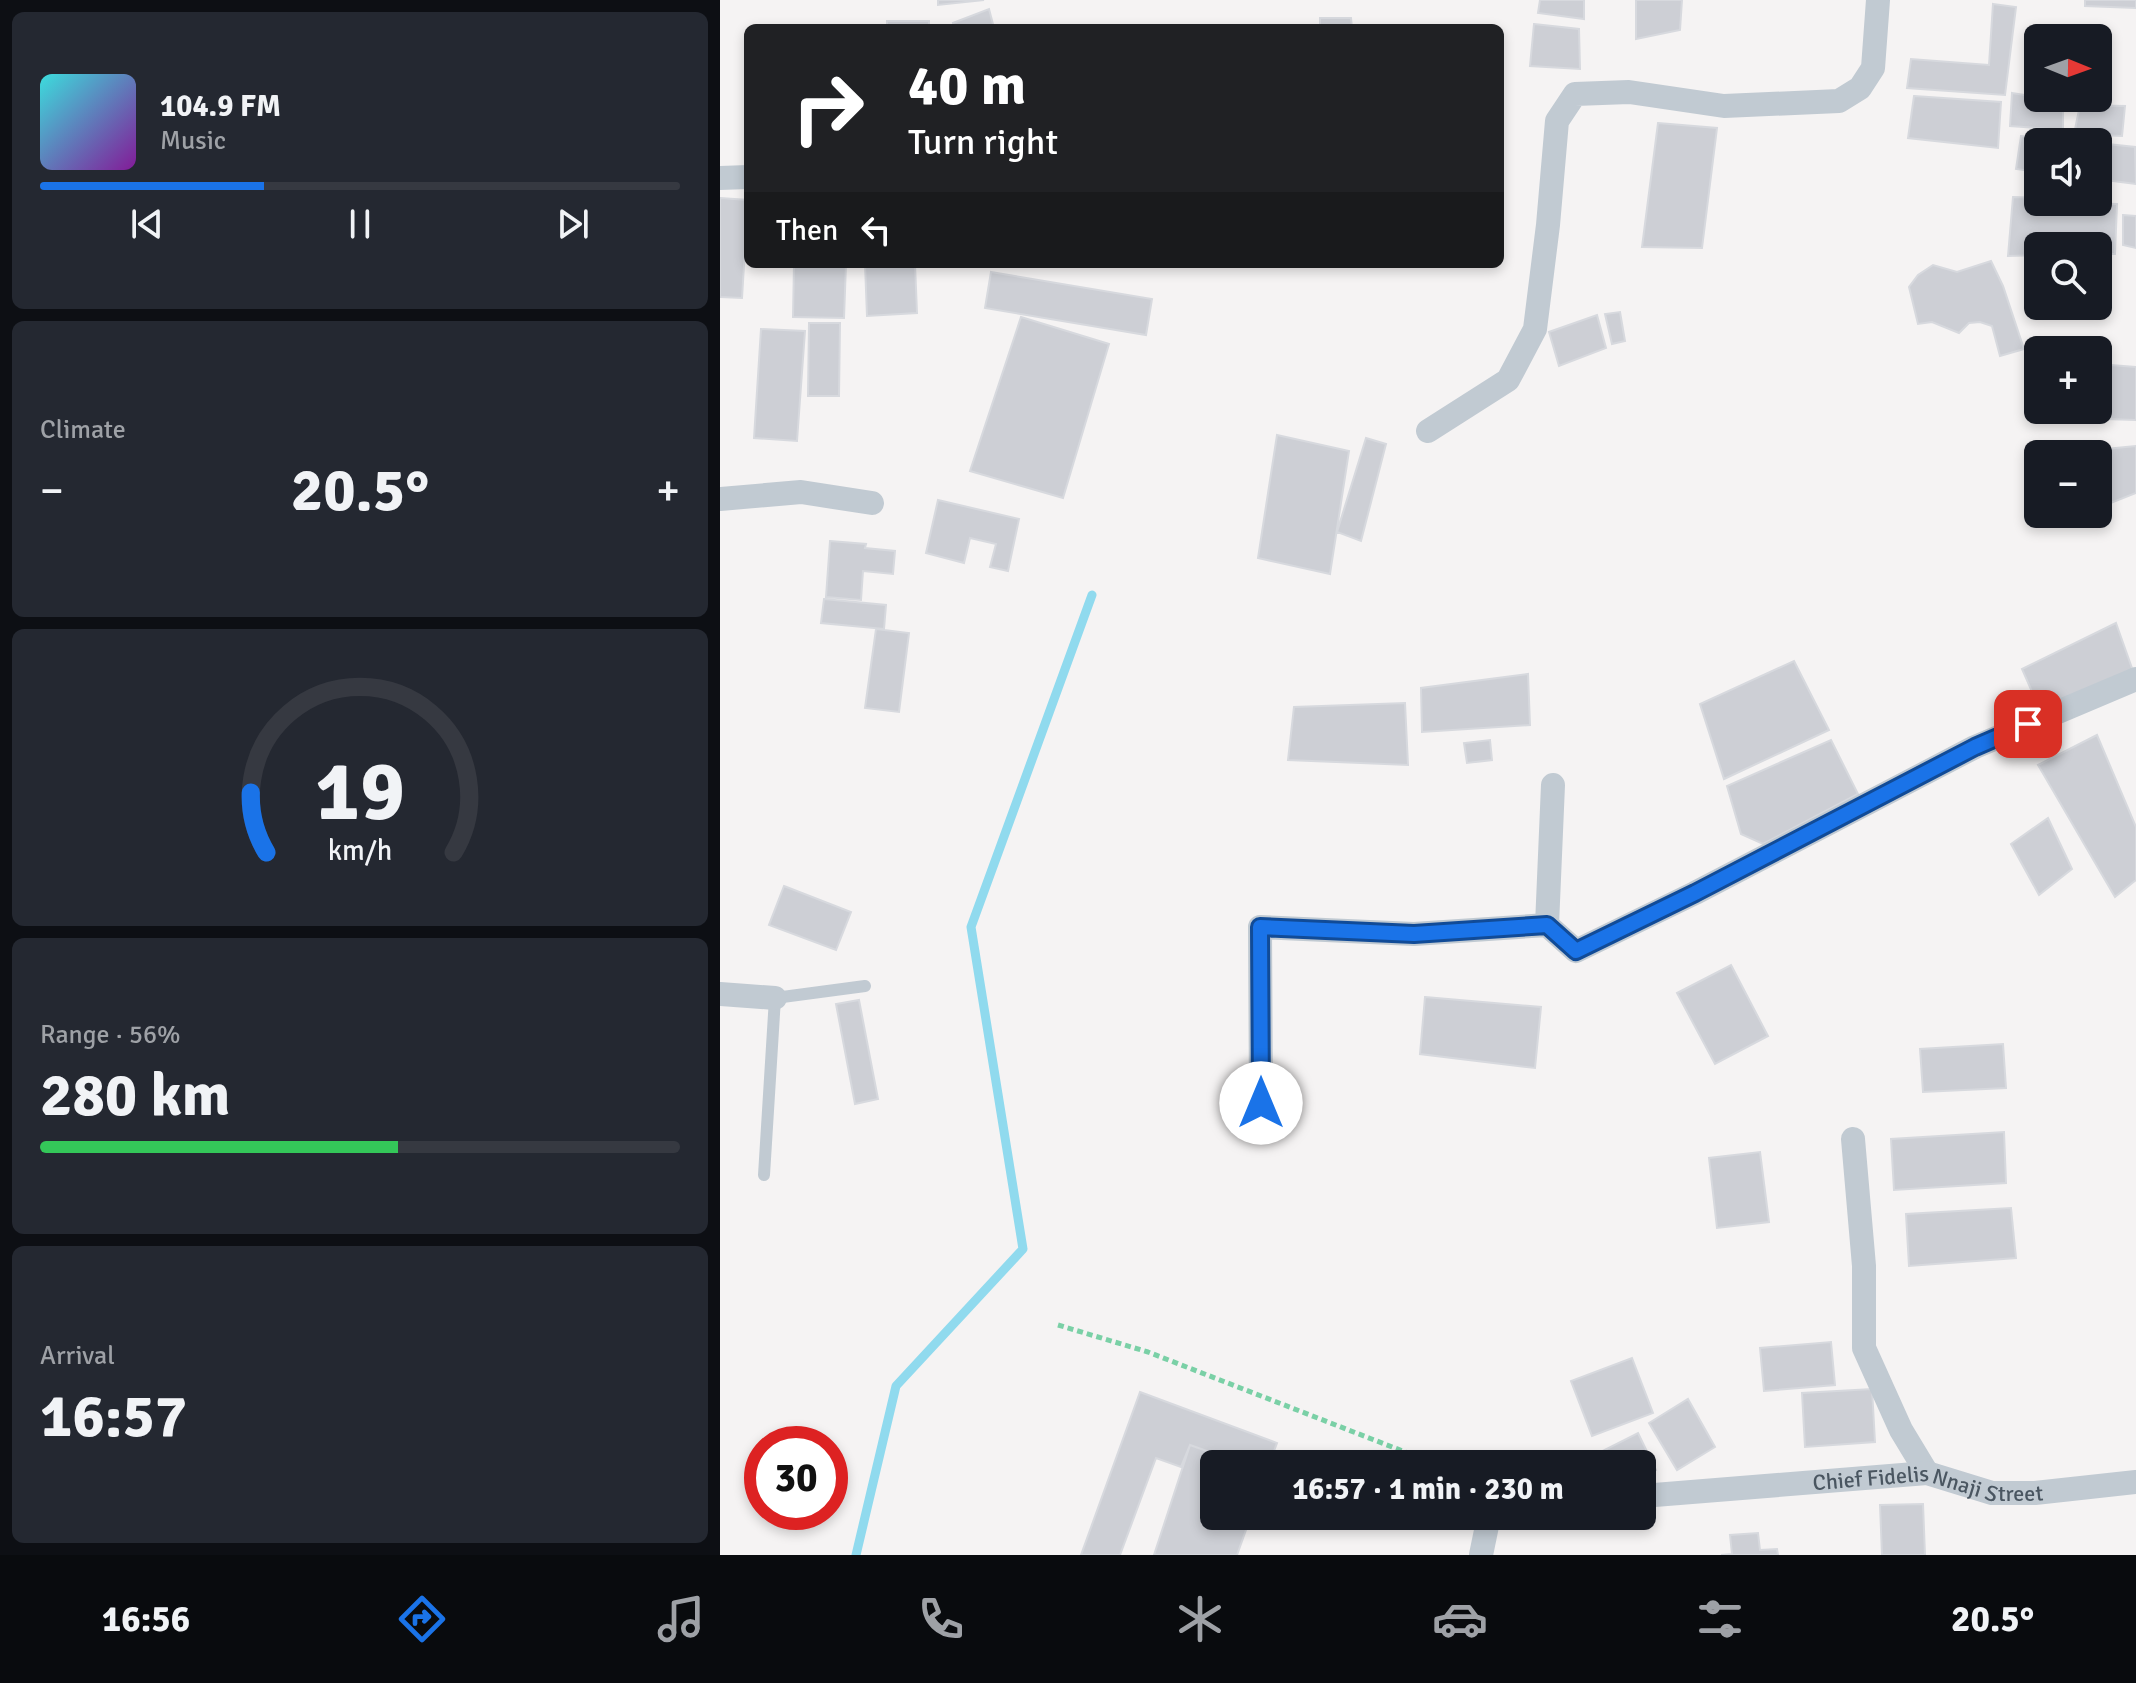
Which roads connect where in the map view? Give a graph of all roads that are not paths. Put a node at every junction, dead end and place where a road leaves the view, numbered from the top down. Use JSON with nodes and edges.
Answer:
{"nodes":[{"id":1,"x":1878,"y":0,"type":"edge"},
{"id":2,"x":744,"y":177,"type":"edge"},
{"id":3,"x":720,"y":178,"type":"edge"},
{"id":4,"x":1428,"y":431,"type":"dead end"},
{"id":5,"x":720,"y":499,"type":"edge"},
{"id":6,"x":872,"y":503,"type":"dead end"},
{"id":7,"x":2136,"y":679,"type":"edge"},
{"id":8,"x":1553,"y":785,"type":"dead end"},
{"id":9,"x":1547,"y":925,"type":"junction"},
{"id":10,"x":865,"y":986,"type":"dead end"},
{"id":11,"x":720,"y":994,"type":"edge"},
{"id":12,"x":775,"y":998,"type":"junction"},
{"id":13,"x":1261,"y":1103,"type":"dead end"},
{"id":14,"x":1853,"y":1139,"type":"dead end"},
{"id":15,"x":764,"y":1175,"type":"dead end"},
{"id":16,"x":1927,"y":1473,"type":"junction"},
{"id":17,"x":2136,"y":1482,"type":"edge"},
{"id":18,"x":1656,"y":1495,"type":"edge"},
{"id":19,"x":1486,"y":1530,"type":"edge"},
{"id":20,"x":1481,"y":1555,"type":"edge"}],
"edges":[{"from":1,"to":4,"type":"street"},
{"from":2,"to":3,"type":"street"},
{"from":5,"to":6,"type":"street"},
{"from":7,"to":9,"type":"street"},
{"from":8,"to":9,"type":"street"},
{"from":9,"to":13,"type":"street"},
{"from":10,"to":12,"type":"lane"},
{"from":11,"to":12,"type":"street"},
{"from":12,"to":15,"type":"lane"},
{"from":14,"to":16,"type":"street"},
{"from":16,"to":17,"type":"street","name":"Chief Fidelis Nnaji Street"},
{"from":16,"to":18,"type":"street","name":"Chief Fidelis Nnaji Street"},
{"from":19,"to":20,"type":"street"}]}
